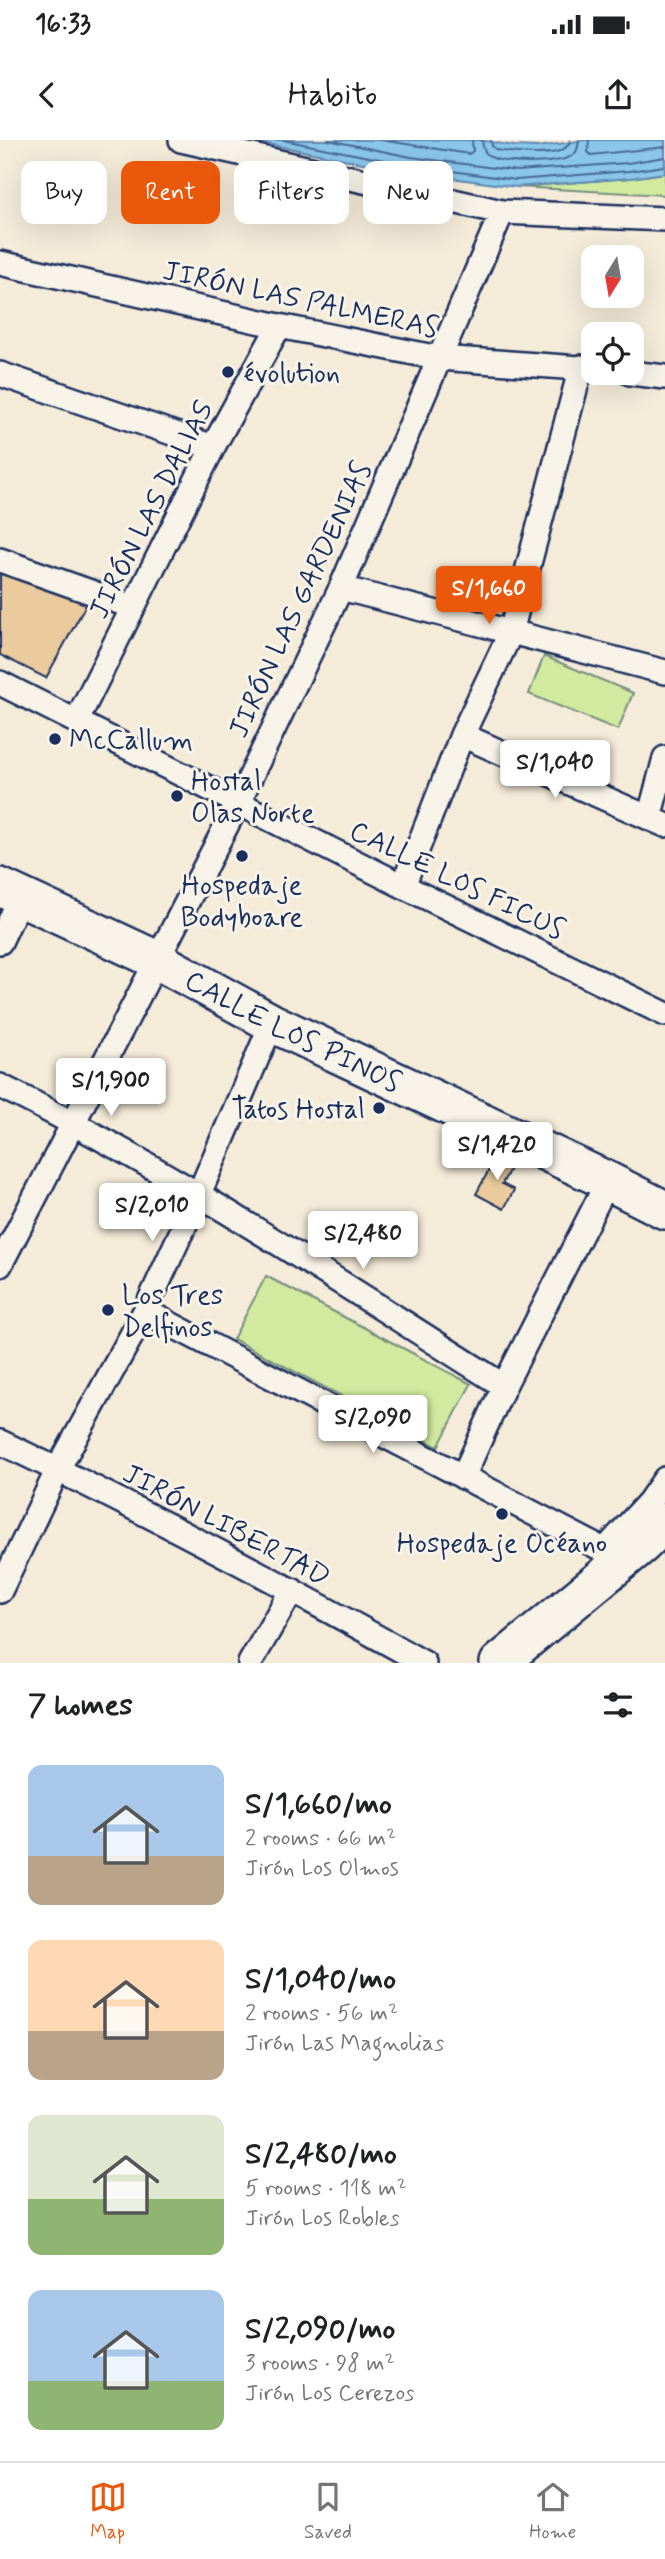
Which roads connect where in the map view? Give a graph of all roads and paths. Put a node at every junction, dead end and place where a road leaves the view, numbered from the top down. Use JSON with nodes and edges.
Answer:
{"nodes":[{"id":1,"x":181,"y":140,"type":"edge"},
{"id":2,"x":502,"y":212,"type":"junction"},
{"id":3,"x":665,"y":219,"type":"edge"},
{"id":4,"x":0,"y":263,"type":"edge"},
{"id":5,"x":279,"y":326,"type":"junction"},
{"id":6,"x":439,"y":358,"type":"junction"},
{"id":7,"x":581,"y":368,"type":"edge"},
{"id":8,"x":0,"y":374,"type":"edge"},
{"id":9,"x":644,"y":375,"type":"edge"},
{"id":10,"x":665,"y":377,"type":"edge"},
{"id":11,"x":582,"y":385,"type":"edge"},
{"id":12,"x":213,"y":447,"type":"junction"},
{"id":13,"x":0,"y":561,"type":"edge"},
{"id":14,"x":341,"y":588,"type":"junction"},
{"id":15,"x":133,"y":607,"type":"junction"},
{"id":16,"x":511,"y":632,"type":"junction"},
{"id":17,"x":665,"y":672,"type":"edge"},
{"id":18,"x":0,"y":682,"type":"edge"},
{"id":19,"x":77,"y":720,"type":"junction"},
{"id":20,"x":462,"y":735,"type":"junction"},
{"id":21,"x":665,"y":758,"type":"edge"},
{"id":22,"x":237,"y":803,"type":"junction"},
{"id":23,"x":657,"y":822,"type":"edge"},
{"id":24,"x":403,"y":886,"type":"junction"},
{"id":25,"x":11,"y":892,"type":"edge"},
{"id":26,"x":0,"y":942,"type":"edge"},
{"id":27,"x":157,"y":960,"type":"junction"},
{"id":28,"x":665,"y":1014,"type":"edge"},
{"id":29,"x":272,"y":1023,"type":"junction"},
{"id":30,"x":0,"y":1086,"type":"edge"},
{"id":31,"x":74,"y":1122,"type":"junction"},
{"id":32,"x":608,"y":1181,"type":"junction"},
{"id":33,"x":199,"y":1194,"type":"junction"},
{"id":34,"x":665,"y":1210,"type":"edge"},
{"id":35,"x":0,"y":1265,"type":"edge"},
{"id":36,"x":145,"y":1311,"type":"junction"},
{"id":37,"x":504,"y":1386,"type":"junction"},
{"id":38,"x":0,"y":1442,"type":"edge"},
{"id":39,"x":58,"y":1469,"type":"junction"},
{"id":40,"x":463,"y":1478,"type":"junction"},
{"id":41,"x":665,"y":1479,"type":"edge"},
{"id":42,"x":665,"y":1522,"type":"edge"},
{"id":43,"x":614,"y":1555,"type":"junction"},
{"id":44,"x":292,"y":1590,"type":"junction"},
{"id":45,"x":0,"y":1591,"type":"edge"},
{"id":46,"x":250,"y":1663,"type":"edge"},
{"id":47,"x":424,"y":1663,"type":"edge"},
{"id":48,"x":499,"y":1663,"type":"edge"}],
"edges":[{"from":1,"to":2,"type":"street"},
{"from":2,"to":3,"type":"street"},
{"from":2,"to":6,"type":"street","name":"JIRÓN LAS GARDENIAS"},
{"from":4,"to":5,"type":"street","name":"JIRÓN LAS PALMERAS"},
{"from":5,"to":6,"type":"street","name":"JIRÓN LAS PALMERAS"},
{"from":5,"to":12,"type":"street","name":"JIRÓN LAS DALIAS"},
{"from":6,"to":7,"type":"street","name":"JIRÓN LAS PALMERAS"},
{"from":6,"to":14,"type":"street","name":"JIRÓN LAS GARDENIAS"},
{"from":8,"to":12,"type":"street"},
{"from":9,"to":10,"type":"street"},
{"from":11,"to":16,"type":"street"},
{"from":12,"to":15,"type":"street","name":"JIRÓN LAS DALIAS"},
{"from":13,"to":15,"type":"street"},
{"from":14,"to":16,"type":"street"},
{"from":14,"to":22,"type":"street","name":"JIRÓN LAS GARDENIAS"},
{"from":15,"to":19,"type":"street","name":"JIRÓN LAS DALIAS"},
{"from":16,"to":17,"type":"street"},
{"from":16,"to":20,"type":"street"},
{"from":18,"to":19,"type":"street","name":"CALLE LOS FICUS"},
{"from":19,"to":22,"type":"street","name":"CALLE LOS FICUS"},
{"from":20,"to":23,"type":"street"},
{"from":20,"to":24,"type":"street"},
{"from":21,"to":23,"type":"street"},
{"from":22,"to":24,"type":"street","name":"CALLE LOS FICUS"},
{"from":22,"to":27,"type":"street","name":"JIRÓN LAS GARDENIAS"},
{"from":24,"to":28,"type":"street","name":"CALLE LOS FICUS"},
{"from":25,"to":26,"type":"street"},
{"from":25,"to":27,"type":"main road","name":"CALLE LOS PINOS"},
{"from":27,"to":29,"type":"main road","name":"CALLE LOS PINOS"},
{"from":27,"to":31,"type":"street","name":"JIRÓN LAS GARDENIAS"},
{"from":29,"to":32,"type":"main road","name":"CALLE LOS PINOS"},
{"from":29,"to":33,"type":"street"},
{"from":30,"to":31,"type":"street"},
{"from":31,"to":33,"type":"street"},
{"from":31,"to":35,"type":"street","name":"JIRÓN LAS GARDENIAS"},
{"from":32,"to":34,"type":"main road","name":"CALLE LOS PINOS"},
{"from":32,"to":37,"type":"street"},
{"from":33,"to":36,"type":"street"},
{"from":33,"to":37,"type":"street"},
{"from":36,"to":39,"type":"street"},
{"from":36,"to":40,"type":"street"},
{"from":37,"to":40,"type":"street"},
{"from":38,"to":39,"type":"street","name":"JIRÓN LIBERTAD"},
{"from":39,"to":44,"type":"street","name":"JIRÓN LIBERTAD"},
{"from":39,"to":45,"type":"street"},
{"from":40,"to":43,"type":"street"},
{"from":41,"to":43,"type":"street"},
{"from":42,"to":43,"type":"main road"},
{"from":43,"to":48,"type":"main road"},
{"from":44,"to":46,"type":"street"},
{"from":44,"to":47,"type":"street","name":"JIRÓN LIBERTAD"}]}
